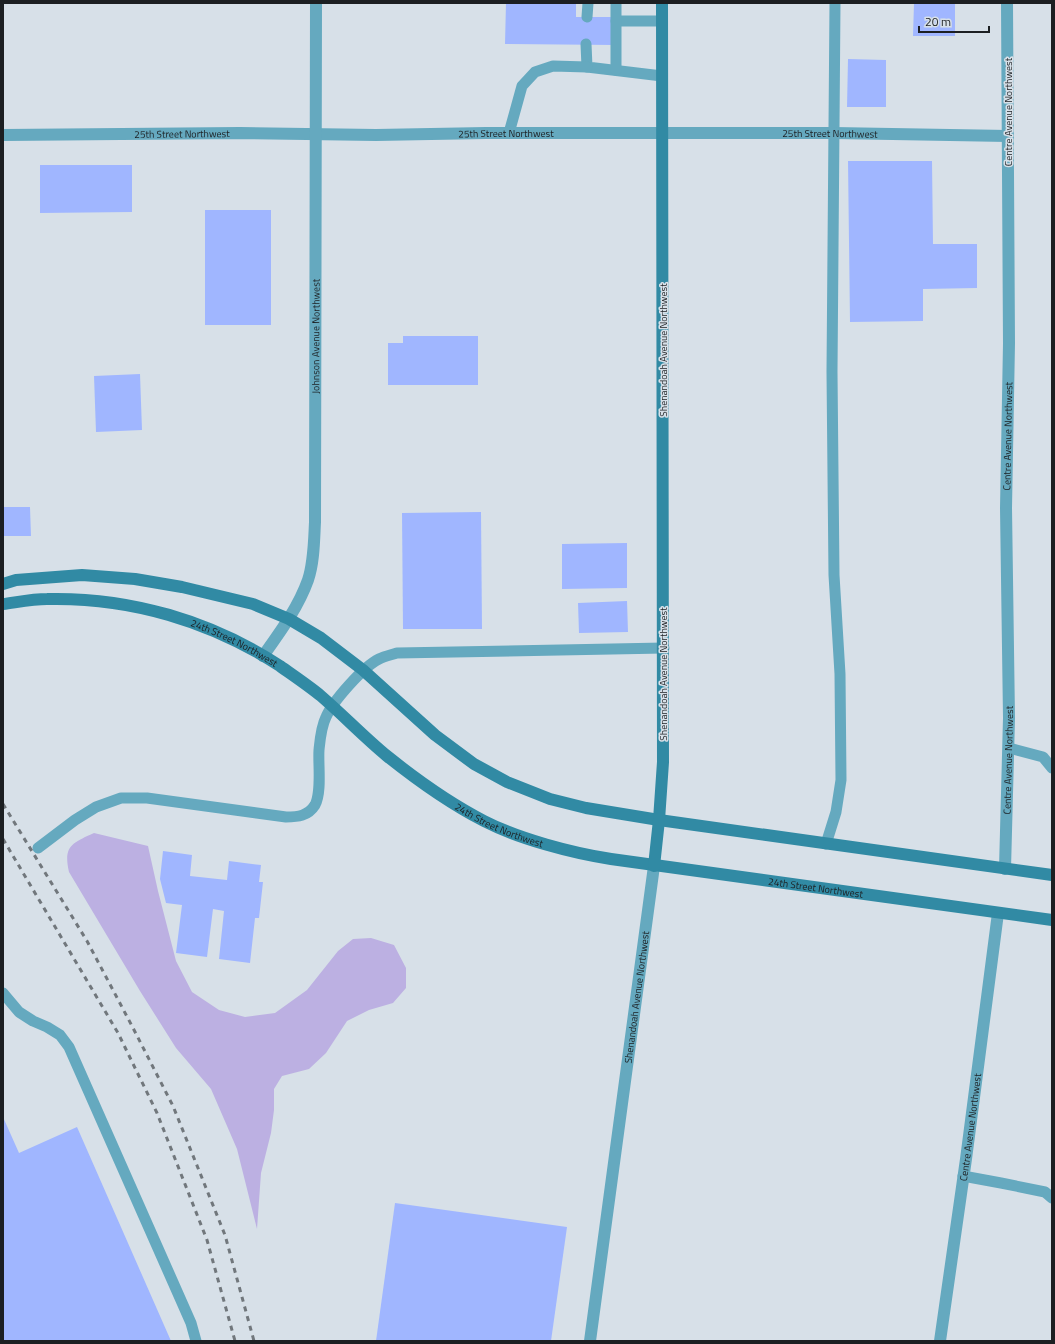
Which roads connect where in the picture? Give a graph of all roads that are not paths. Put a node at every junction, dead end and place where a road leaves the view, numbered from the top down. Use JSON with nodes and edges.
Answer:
{"nodes":[{"id":1,"x":316,"y":3,"type":"edge"},
{"id":2,"x":588,"y":3,"type":"edge"},
{"id":3,"x":616,"y":3,"type":"edge"},
{"id":4,"x":662,"y":3,"type":"edge"},
{"id":5,"x":835,"y":3,"type":"edge"},
{"id":6,"x":1007,"y":3,"type":"edge"},
{"id":7,"x":587,"y":17,"type":"dead end"},
{"id":8,"x":616,"y":20,"type":"junction"},
{"id":9,"x":662,"y":21,"type":"junction"},
{"id":10,"x":586,"y":44,"type":"dead end"},
{"id":11,"x":587,"y":67,"type":"junction"},
{"id":12,"x":616,"y":70,"type":"junction"},
{"id":13,"x":662,"y":76,"type":"junction"},
{"id":14,"x":834,"y":132,"type":"junction"},
{"id":15,"x":509,"y":133,"type":"junction"},
{"id":16,"x":662,"y":133,"type":"junction"},
{"id":17,"x":316,"y":134,"type":"junction"},
{"id":18,"x":3,"y":135,"type":"edge"},
{"id":19,"x":1008,"y":136,"type":"junction"},
{"id":20,"x":3,"y":577,"type":"edge"},
{"id":21,"x":16,"y":580,"type":"junction"},
{"id":22,"x":3,"y":584,"type":"edge"},
{"id":23,"x":3,"y":604,"type":"edge"},
{"id":24,"x":289,"y":619,"type":"junction"},
{"id":25,"x":664,"y":648,"type":"junction"},
{"id":26,"x":263,"y":656,"type":"junction"},
{"id":27,"x":363,"y":670,"type":"junction"},
{"id":28,"x":332,"y":706,"type":"junction"},
{"id":29,"x":1009,"y":748,"type":"junction"},
{"id":30,"x":1052,"y":768,"type":"edge"},
{"id":31,"x":659,"y":820,"type":"junction"},
{"id":32,"x":826,"y":844,"type":"junction"},
{"id":33,"x":38,"y":848,"type":"dead end"},
{"id":34,"x":654,"y":866,"type":"junction"},
{"id":35,"x":1005,"y":869,"type":"junction"},
{"id":36,"x":1052,"y":875,"type":"edge"},
{"id":37,"x":998,"y":913,"type":"junction"},
{"id":38,"x":1052,"y":920,"type":"edge"},
{"id":39,"x":3,"y":993,"type":"edge"},
{"id":40,"x":963,"y":1176,"type":"junction"},
{"id":41,"x":1052,"y":1198,"type":"edge"},
{"id":42,"x":196,"y":1341,"type":"edge"},
{"id":43,"x":590,"y":1341,"type":"edge"},
{"id":44,"x":940,"y":1341,"type":"edge"}],
"edges":[{"from":1,"to":17,"type":"street","name":"Johnson Avenue Northwest"},
{"from":2,"to":7,"type":"lane"},
{"from":3,"to":8,"type":"lane"},
{"from":4,"to":9,"type":"main road","name":"Shenandoah Avenue Northwest"},
{"from":5,"to":14,"type":"lane"},
{"from":6,"to":19,"type":"street","name":"Centre Avenue Northwest"},
{"from":8,"to":9,"type":"lane"},
{"from":8,"to":12,"type":"lane"},
{"from":9,"to":13,"type":"main road","name":"Shenandoah Avenue Northwest"},
{"from":10,"to":11,"type":"lane"},
{"from":11,"to":12,"type":"lane"},
{"from":11,"to":15,"type":"lane"},
{"from":12,"to":13,"type":"lane"},
{"from":13,"to":16,"type":"main road","name":"Shenandoah Avenue Northwest"},
{"from":14,"to":16,"type":"street","name":"25th Street Northwest"},
{"from":14,"to":19,"type":"street","name":"25th Street Northwest"},
{"from":14,"to":32,"type":"lane"},
{"from":15,"to":16,"type":"street","name":"25th Street Northwest"},
{"from":15,"to":17,"type":"street","name":"25th Street Northwest"},
{"from":16,"to":25,"type":"main road","name":"Shenandoah Avenue Northwest"},
{"from":17,"to":18,"type":"street","name":"25th Street Northwest"},
{"from":17,"to":24,"type":"street","name":"Johnson Avenue Northwest"},
{"from":19,"to":29,"type":"street","name":"Centre Avenue Northwest"},
{"from":20,"to":21,"type":"street"},
{"from":21,"to":22,"type":"main road"},
{"from":21,"to":24,"type":"main road"},
{"from":23,"to":26,"type":"main road","name":"24th Street Northwest"},
{"from":24,"to":26,"type":"street","name":"Johnson Avenue Northwest"},
{"from":24,"to":27,"type":"main road"},
{"from":25,"to":27,"type":"lane"},
{"from":25,"to":31,"type":"main road","name":"Shenandoah Avenue Northwest"},
{"from":26,"to":28,"type":"main road","name":"24th Street Northwest"},
{"from":27,"to":28,"type":"lane"},
{"from":27,"to":31,"type":"main road"},
{"from":28,"to":33,"type":"lane"},
{"from":28,"to":34,"type":"main road","name":"24th Street Northwest"},
{"from":29,"to":30,"type":"lane"},
{"from":29,"to":35,"type":"street","name":"Centre Avenue Northwest"},
{"from":31,"to":32,"type":"main road"},
{"from":31,"to":34,"type":"main road","name":"Shenandoah Avenue Northwest"},
{"from":32,"to":35,"type":"main road"},
{"from":34,"to":37,"type":"main road","name":"24th Street Northwest"},
{"from":34,"to":43,"type":"street","name":"Shenandoah Avenue Northwest"},
{"from":35,"to":36,"type":"main road"},
{"from":37,"to":38,"type":"main road","name":"24th Street Northwest"},
{"from":37,"to":40,"type":"street","name":"Centre Avenue Northwest"},
{"from":39,"to":42,"type":"lane"},
{"from":40,"to":41,"type":"lane"},
{"from":40,"to":44,"type":"street","name":"Centre Avenue Northwest"}]}
